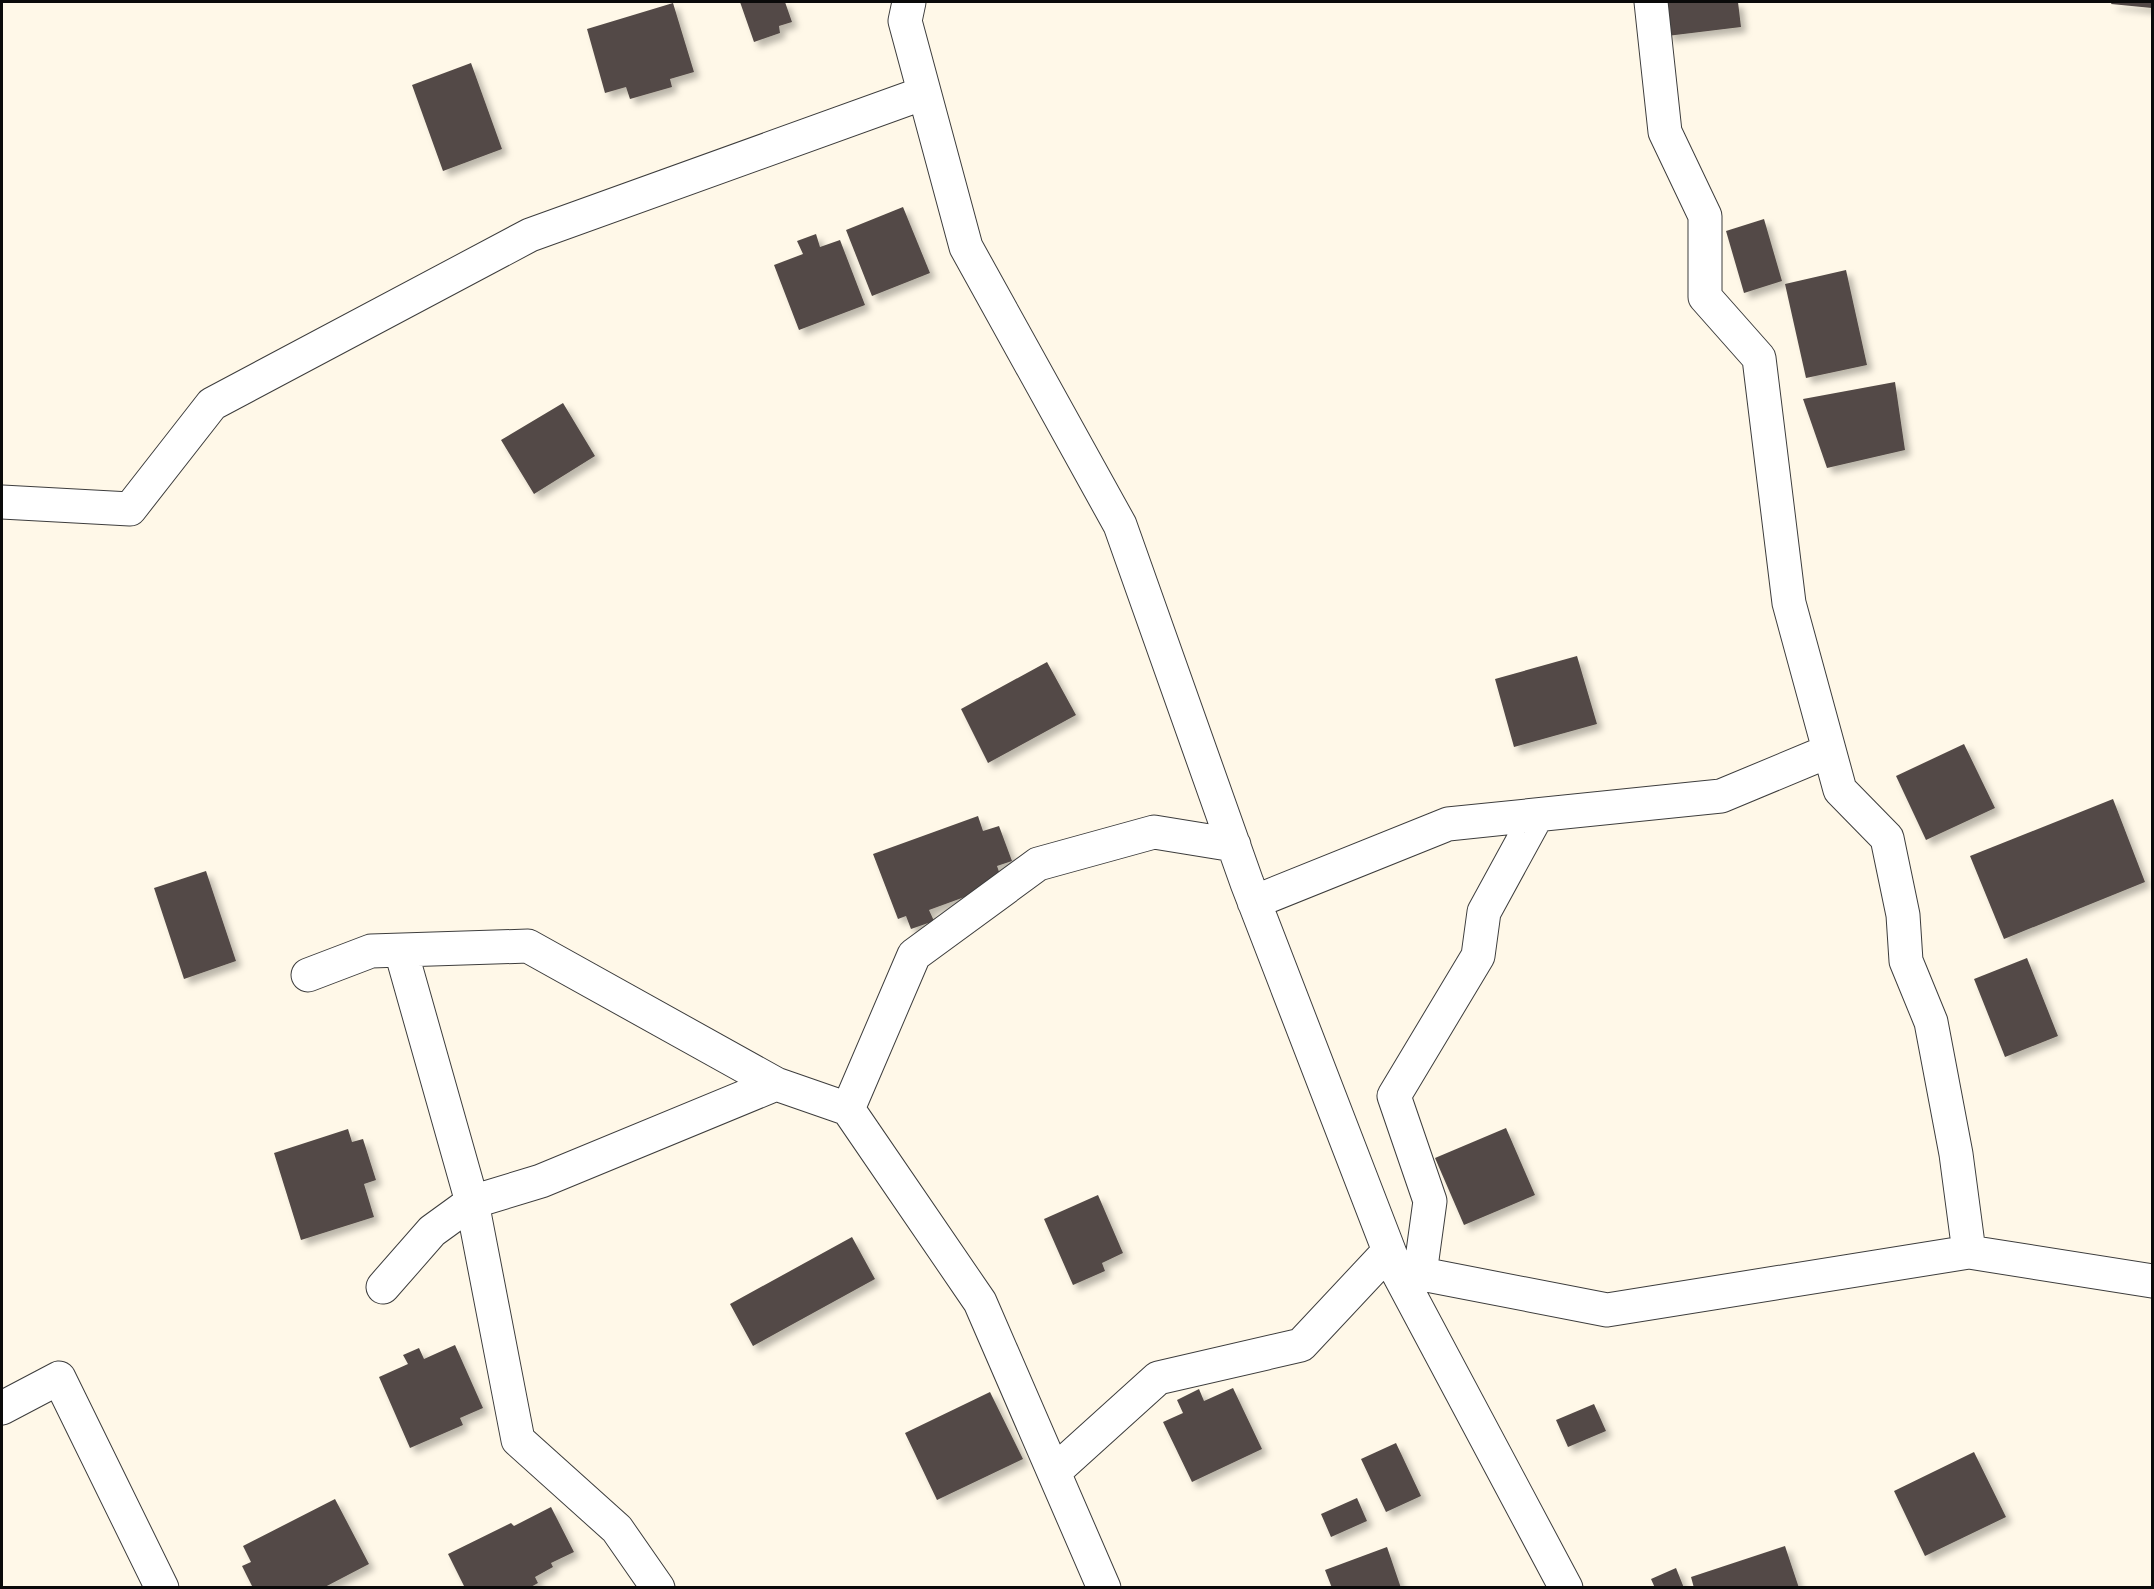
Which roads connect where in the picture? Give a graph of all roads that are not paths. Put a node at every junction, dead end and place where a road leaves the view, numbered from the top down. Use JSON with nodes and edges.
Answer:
{"nodes":[{"id":1,"x":933,"y":2,"type":"edge"},
{"id":2,"x":1651,"y":2,"type":"edge"},
{"id":3,"x":907,"y":11,"type":"edge"},
{"id":4,"x":924,"y":93,"type":"junction"},
{"id":5,"x":2,"y":502,"type":"edge"},
{"id":6,"x":1829,"y":751,"type":"junction"},
{"id":7,"x":1537,"y":815,"type":"junction"},
{"id":8,"x":1234,"y":845,"type":"junction"},
{"id":9,"x":1254,"y":902,"type":"junction"},
{"id":10,"x":401,"y":951,"type":"junction"},
{"id":11,"x":308,"y":975,"type":"dead end"},
{"id":12,"x":776,"y":1084,"type":"junction"},
{"id":13,"x":848,"y":1109,"type":"junction"},
{"id":14,"x":472,"y":1202,"type":"junction"},
{"id":15,"x":1970,"y":1252,"type":"junction"},
{"id":16,"x":1401,"y":1265,"type":"junction"},
{"id":17,"x":2152,"y":1281,"type":"edge"},
{"id":18,"x":383,"y":1287,"type":"dead end"},
{"id":19,"x":2,"y":1408,"type":"edge"},
{"id":20,"x":1054,"y":1472,"type":"junction"},
{"id":21,"x":162,"y":1587,"type":"edge"},
{"id":22,"x":658,"y":1587,"type":"edge"},
{"id":23,"x":1104,"y":1587,"type":"edge"},
{"id":24,"x":1566,"y":1587,"type":"edge"}],
"edges":[{"from":1,"to":3,"type":"street"},
{"from":2,"to":6,"type":"street"},
{"from":3,"to":4,"type":"street"},
{"from":4,"to":5,"type":"street"},
{"from":4,"to":8,"type":"street"},
{"from":6,"to":7,"type":"street"},
{"from":6,"to":15,"type":"street"},
{"from":7,"to":9,"type":"street"},
{"from":7,"to":16,"type":"street"},
{"from":8,"to":9,"type":"street"},
{"from":8,"to":13,"type":"street"},
{"from":9,"to":16,"type":"street"},
{"from":10,"to":11,"type":"street"},
{"from":10,"to":12,"type":"street"},
{"from":10,"to":14,"type":"street"},
{"from":12,"to":13,"type":"street"},
{"from":12,"to":14,"type":"street"},
{"from":13,"to":20,"type":"street"},
{"from":14,"to":18,"type":"street"},
{"from":14,"to":22,"type":"street"},
{"from":15,"to":16,"type":"street"},
{"from":15,"to":17,"type":"street"},
{"from":16,"to":20,"type":"street"},
{"from":16,"to":24,"type":"street"},
{"from":19,"to":21,"type":"street"},
{"from":20,"to":23,"type":"street"}]}
